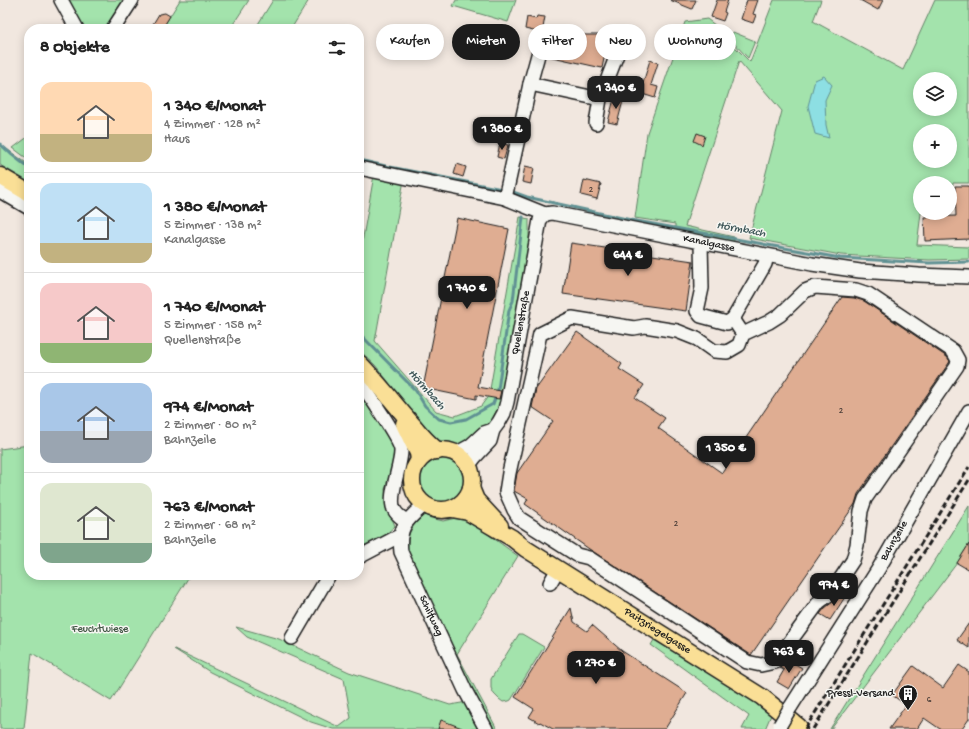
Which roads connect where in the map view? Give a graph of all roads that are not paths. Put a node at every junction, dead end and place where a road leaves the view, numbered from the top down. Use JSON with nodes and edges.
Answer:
{"nodes":[{"id":1,"x":61,"y":0,"type":"edge"},
{"id":2,"x":132,"y":0,"type":"edge"},
{"id":3,"x":74,"y":24,"type":"edge"},
{"id":4,"x":116,"y":24,"type":"edge"},
{"id":5,"x":537,"y":60,"type":"edge"},
{"id":6,"x":615,"y":60,"type":"edge"},
{"id":7,"x":530,"y":84,"type":"junction"},
{"id":8,"x":600,"y":99,"type":"junction"},
{"id":9,"x":596,"y":123,"type":"dead end"},
{"id":10,"x":364,"y":169,"type":"edge"},
{"id":11,"x":0,"y":176,"type":"edge"},
{"id":12,"x":24,"y":189,"type":"edge"},
{"id":13,"x":0,"y":191,"type":"edge"},
{"id":14,"x":505,"y":198,"type":"junction"},
{"id":15,"x":24,"y":205,"type":"edge"},
{"id":16,"x":545,"y":214,"type":"junction"},
{"id":17,"x":701,"y":242,"type":"junction"},
{"id":18,"x":768,"y":256,"type":"junction"},
{"id":19,"x":969,"y":277,"type":"edge"},
{"id":20,"x":733,"y":319,"type":"junction"},
{"id":21,"x":743,"y":334,"type":"junction"},
{"id":22,"x":364,"y":368,"type":"edge"},
{"id":23,"x":364,"y":389,"type":"edge"},
{"id":24,"x":396,"y":406,"type":"junction"},
{"id":25,"x":969,"y":411,"type":"edge"},
{"id":26,"x":494,"y":430,"type":"junction"},
{"id":27,"x":438,"y":451,"type":"junction"},
{"id":28,"x":455,"y":454,"type":"junction"},
{"id":29,"x":420,"y":460,"type":"junction"},
{"id":30,"x":468,"y":466,"type":"junction"},
{"id":31,"x":471,"y":488,"type":"junction"},
{"id":32,"x":424,"y":505,"type":"junction"},
{"id":33,"x":452,"y":509,"type":"junction"},
{"id":34,"x":406,"y":521,"type":"junction"},
{"id":35,"x":400,"y":535,"type":"junction"},
{"id":36,"x":512,"y":538,"type":"junction"},
{"id":37,"x":364,"y":554,"type":"edge"},
{"id":38,"x":558,"y":569,"type":"junction"},
{"id":39,"x":326,"y":580,"type":"edge"},
{"id":40,"x":550,"y":583,"type":"dead end"},
{"id":41,"x":292,"y":638,"type":"dead end"},
{"id":42,"x":778,"y":727,"type":"edge"},
{"id":43,"x":799,"y":727,"type":"dead end"},
{"id":44,"x":486,"y":729,"type":"edge"}],
"edges":[{"from":1,"to":3,"type":"street"},
{"from":2,"to":4,"type":"street"},
{"from":5,"to":7,"type":"street"},
{"from":6,"to":8,"type":"street"},
{"from":7,"to":8,"type":"street"},
{"from":7,"to":14,"type":"street"},
{"from":8,"to":9,"type":"street"},
{"from":10,"to":14,"type":"street","name":"Kanalgasse"},
{"from":11,"to":12,"type":"main road"},
{"from":13,"to":15,"type":"street"},
{"from":14,"to":16,"type":"street","name":"Kanalgasse"},
{"from":16,"to":17,"type":"street","name":"Kanalgasse"},
{"from":16,"to":26,"type":"street","name":"Quellenstraße"},
{"from":17,"to":18,"type":"street","name":"Kanalgasse"},
{"from":17,"to":20,"type":"street"},
{"from":18,"to":19,"type":"street","name":"Kanalgasse"},
{"from":18,"to":20,"type":"street"},
{"from":20,"to":21,"type":"street"},
{"from":21,"to":21,"type":"street"},
{"from":22,"to":24,"type":"main road"},
{"from":23,"to":34,"type":"street"},
{"from":24,"to":27,"type":"main road"},
{"from":24,"to":29,"type":"main road"},
{"from":25,"to":42,"type":"street","name":"Bahnzeile","bridge":true},
{"from":26,"to":28,"type":"street"},
{"from":26,"to":30,"type":"street","name":"Quellenstraße"},
{"from":27,"to":28,"type":"main road"},
{"from":27,"to":29,"type":"main road"},
{"from":28,"to":30,"type":"main road"},
{"from":29,"to":32,"type":"main road"},
{"from":30,"to":31,"type":"main road"},
{"from":31,"to":33,"type":"main road"},
{"from":31,"to":36,"type":"main road","name":"Paitzriegelgasse"},
{"from":32,"to":33,"type":"main road"},
{"from":32,"to":34,"type":"street","name":"Schilfweg"},
{"from":33,"to":36,"type":"main road","name":"Paitzriegelgasse"},
{"from":34,"to":35,"type":"street","name":"Schilfweg"},
{"from":35,"to":37,"type":"street"},
{"from":35,"to":44,"type":"street","name":"Schilfweg"},
{"from":36,"to":38,"type":"main road","name":"Paitzriegelgasse"},
{"from":38,"to":40,"type":"street"},
{"from":38,"to":43,"type":"main road","name":"Paitzriegelgasse"},
{"from":39,"to":41,"type":"street"}]}
